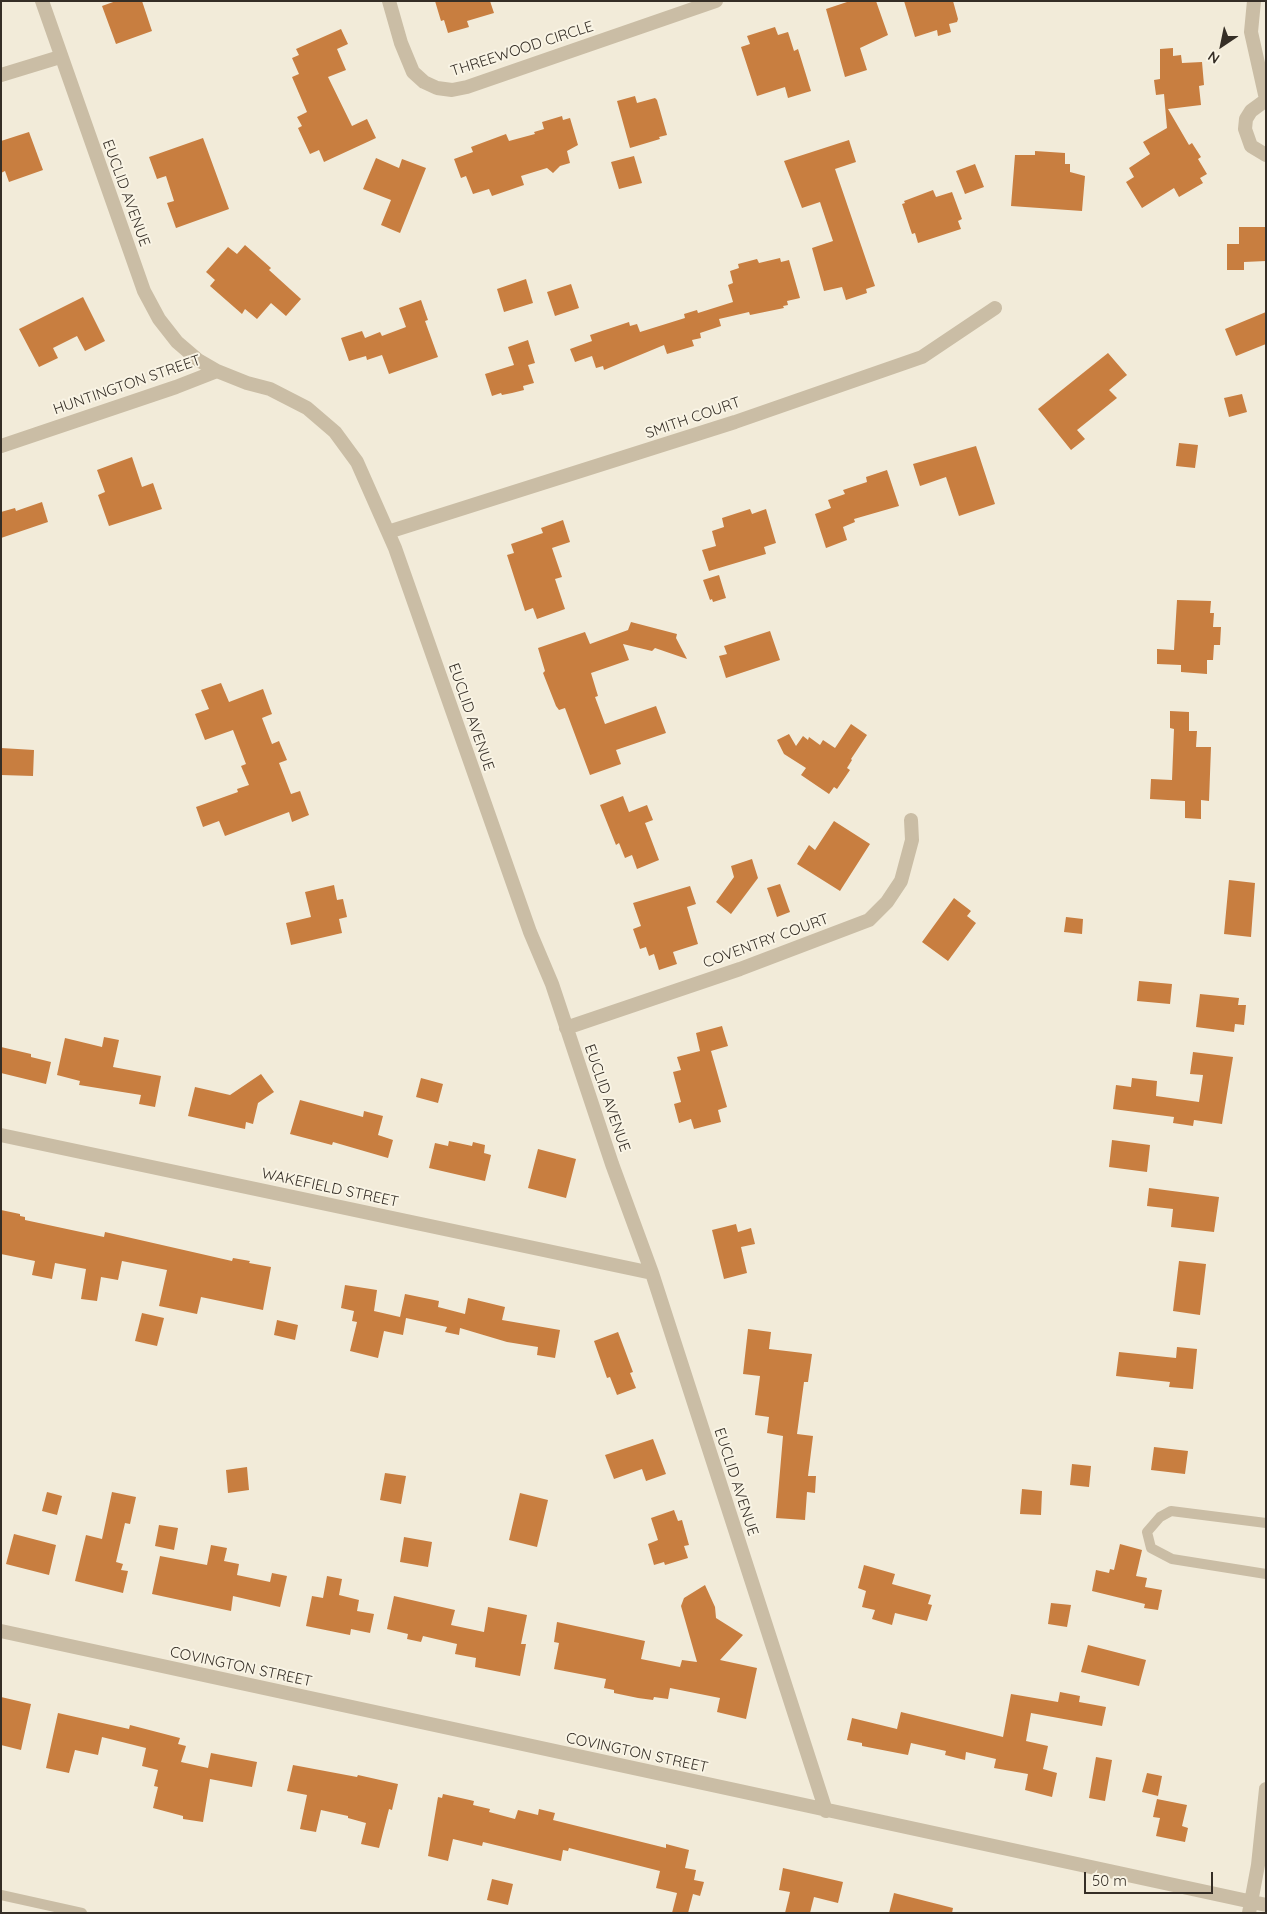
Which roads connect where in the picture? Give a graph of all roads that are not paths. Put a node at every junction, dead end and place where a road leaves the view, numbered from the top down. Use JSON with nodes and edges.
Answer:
{"nodes":[{"id":1,"x":42,"y":1,"type":"edge"},
{"id":2,"x":389,"y":1,"type":"edge"},
{"id":3,"x":716,"y":1,"type":"edge"},
{"id":4,"x":1254,"y":1,"type":"edge"},
{"id":5,"x":60,"y":57,"type":"junction"},
{"id":6,"x":1,"y":75,"type":"edge"},
{"id":7,"x":1266,"y":100,"type":"edge"},
{"id":8,"x":1266,"y":156,"type":"edge"},
{"id":9,"x":996,"y":308,"type":"dead end"},
{"id":10,"x":217,"y":371,"type":"junction"},
{"id":11,"x":316,"y":415,"type":"joint"},
{"id":12,"x":1,"y":446,"type":"edge"},
{"id":13,"x":388,"y":532,"type":"junction"},
{"id":14,"x":911,"y":820,"type":"dead end"},
{"id":15,"x":566,"y":1028,"type":"junction"},
{"id":16,"x":1,"y":1135,"type":"edge"},
{"id":17,"x":652,"y":1273,"type":"junction"},
{"id":18,"x":1266,"y":1523,"type":"edge"},
{"id":19,"x":1266,"y":1574,"type":"edge"},
{"id":20,"x":1,"y":1631,"type":"edge"},
{"id":21,"x":1266,"y":1789,"type":"edge"},
{"id":22,"x":826,"y":1811,"type":"junction"},
{"id":23,"x":1,"y":1894,"type":"edge"},
{"id":24,"x":1266,"y":1905,"type":"edge"},
{"id":25,"x":1250,"y":1907,"type":"edge"},
{"id":26,"x":82,"y":1913,"type":"edge"}],
"edges":[{"from":1,"to":5,"type":"street","name":"EUCLID AVENUE"},
{"from":2,"to":3,"type":"street","name":"THREEWOOD CIRCLE"},
{"from":4,"to":7,"type":"street"},
{"from":5,"to":6,"type":"street"},
{"from":5,"to":10,"type":"street","name":"EUCLID AVENUE"},
{"from":7,"to":8,"type":"street"},
{"from":9,"to":13,"type":"street","name":"SMITH COURT"},
{"from":10,"to":11,"type":"street","name":"HUNTINGTON STREET"},
{"from":10,"to":12,"type":"street","name":"HUNTINGTON STREET"},
{"from":11,"to":13,"type":"street","name":"EUCLID AVENUE"},
{"from":13,"to":15,"type":"street","name":"EUCLID AVENUE"},
{"from":14,"to":15,"type":"street","name":"COVENTRY COURT"},
{"from":15,"to":17,"type":"street","name":"EUCLID AVENUE"},
{"from":16,"to":17,"type":"street","name":"WAKEFIELD STREET"},
{"from":17,"to":22,"type":"street","name":"EUCLID AVENUE"},
{"from":18,"to":19,"type":"lane"},
{"from":20,"to":22,"type":"street","name":"COVINGTON STREET"},
{"from":21,"to":25,"type":"street"},
{"from":22,"to":25,"type":"street","name":"COVINGTON STREET"},
{"from":23,"to":26,"type":"lane"},
{"from":24,"to":25,"type":"street","name":"COVINGTON STREET"}]}
